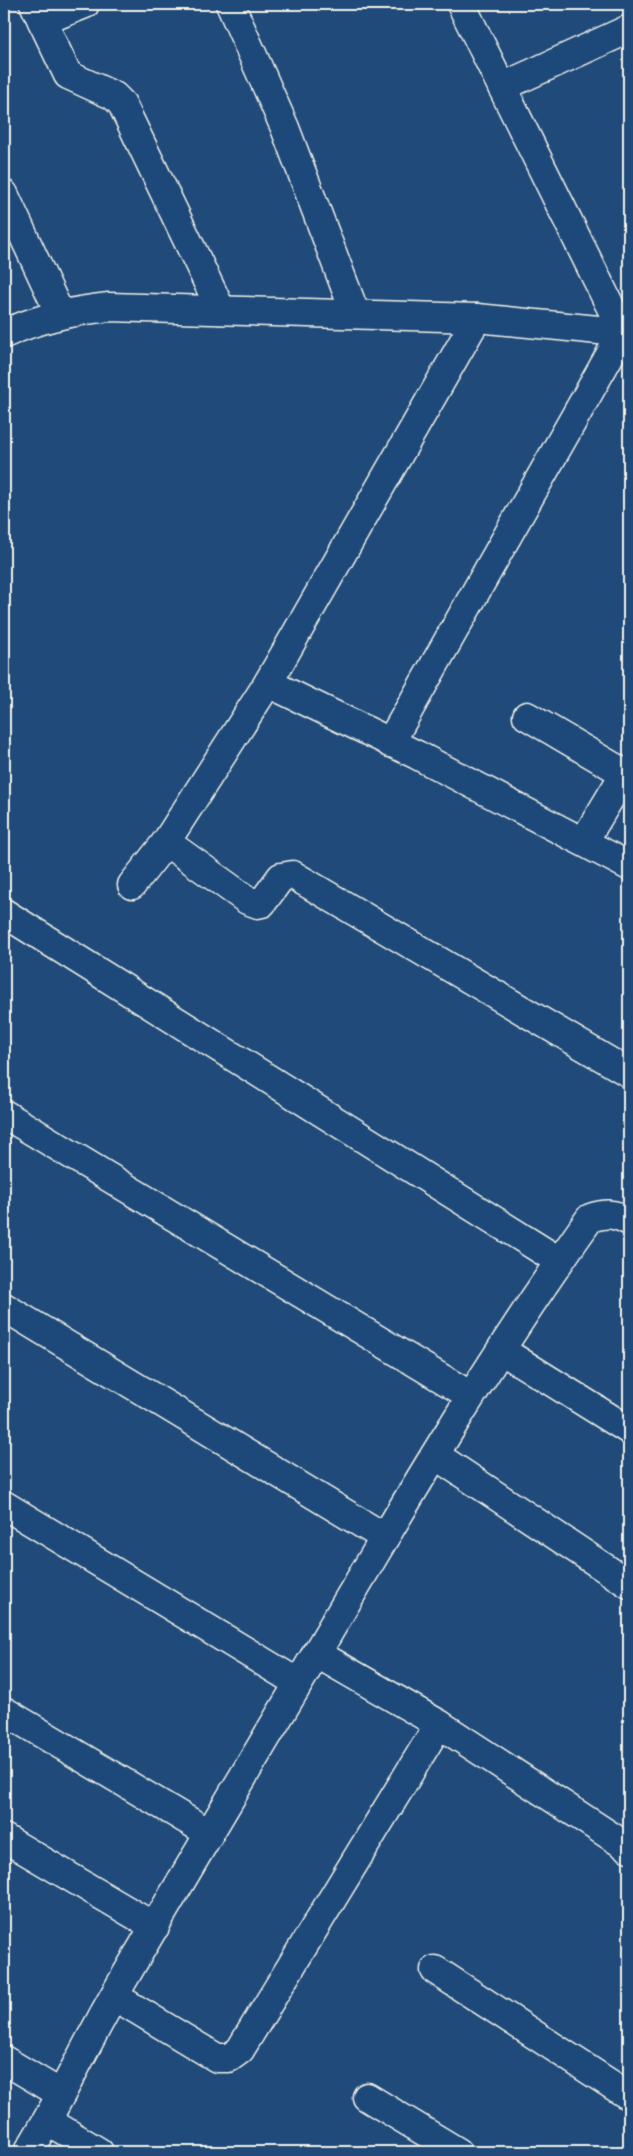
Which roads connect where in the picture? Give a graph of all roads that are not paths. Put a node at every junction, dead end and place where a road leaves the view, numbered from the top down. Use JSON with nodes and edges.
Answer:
{"nodes":[{"id":1,"x":85,"y":4,"type":"edge"},
{"id":2,"x":230,"y":4,"type":"edge"},
{"id":3,"x":461,"y":4,"type":"edge"},
{"id":4,"x":38,"y":12,"type":"edge"},
{"id":5,"x":629,"y":28,"type":"edge"},
{"id":6,"x":502,"y":87,"type":"junction"},
{"id":7,"x":4,"y":194,"type":"edge"},
{"id":8,"x":221,"y":310,"type":"junction"},
{"id":9,"x":355,"y":313,"type":"junction"},
{"id":10,"x":60,"y":314,"type":"junction"},
{"id":11,"x":477,"y":318,"type":"junction"},
{"id":12,"x":626,"y":333,"type":"edge"},
{"id":13,"x":4,"y":334,"type":"edge"},
{"id":14,"x":268,"y":683,"type":"junction"},
{"id":15,"x":527,"y":716,"type":"dead end"},
{"id":16,"x":390,"y":743,"type":"junction"},
{"id":17,"x":627,"y":774,"type":"edge"},
{"id":18,"x":584,"y":841,"type":"junction"},
{"id":19,"x":166,"y":842,"type":"junction"},
{"id":20,"x":629,"y":866,"type":"edge"},
{"id":21,"x":132,"y":885,"type":"dead end"},
{"id":22,"x":4,"y":913,"type":"edge"},
{"id":23,"x":629,"y":1073,"type":"edge"},
{"id":24,"x":4,"y":1114,"type":"edge"},
{"id":25,"x":629,"y":1221,"type":"edge"},
{"id":26,"x":559,"y":1261,"type":"junction"},
{"id":27,"x":4,"y":1307,"type":"edge"},
{"id":28,"x":501,"y":1350,"type":"junction"},
{"id":29,"x":471,"y":1396,"type":"junction"},
{"id":30,"x":629,"y":1430,"type":"edge"},
{"id":31,"x":435,"y":1455,"type":"junction"},
{"id":32,"x":4,"y":1505,"type":"edge"},
{"id":33,"x":384,"y":1537,"type":"junction"},
{"id":34,"x":629,"y":1584,"type":"edge"},
{"id":35,"x":316,"y":1653,"type":"junction"},
{"id":36,"x":298,"y":1683,"type":"junction"},
{"id":37,"x":4,"y":1711,"type":"edge"},
{"id":38,"x":439,"y":1724,"type":"junction"},
{"id":39,"x":209,"y":1833,"type":"junction"},
{"id":40,"x":4,"y":1838,"type":"edge"},
{"id":41,"x":628,"y":1844,"type":"edge"},
{"id":42,"x":155,"y":1927,"type":"junction"},
{"id":43,"x":435,"y":1970,"type":"dead end"},
{"id":44,"x":114,"y":1996,"type":"junction"},
{"id":45,"x":4,"y":2060,"type":"edge"},
{"id":46,"x":61,"y":2094,"type":"junction"},
{"id":47,"x":629,"y":2096,"type":"edge"},
{"id":48,"x":367,"y":2097,"type":"dead end"},
{"id":49,"x":48,"y":2121,"type":"junction"},
{"id":50,"x":28,"y":2152,"type":"edge"},
{"id":51,"x":99,"y":2152,"type":"edge"},
{"id":52,"x":458,"y":2152,"type":"edge"}],
"edges":[{"from":1,"to":4,"type":"street"},
{"from":2,"to":9,"type":"street"},
{"from":3,"to":6,"type":"street"},
{"from":4,"to":8,"type":"street"},
{"from":5,"to":6,"type":"street"},
{"from":6,"to":12,"type":"street"},
{"from":7,"to":10,"type":"street"},
{"from":8,"to":9,"type":"street"},
{"from":8,"to":10,"type":"street"},
{"from":9,"to":11,"type":"street"},
{"from":10,"to":13,"type":"street"},
{"from":11,"to":12,"type":"street"},
{"from":11,"to":14,"type":"street"},
{"from":12,"to":16,"type":"street"},
{"from":14,"to":16,"type":"street"},
{"from":14,"to":19,"type":"street"},
{"from":15,"to":17,"type":"street"},
{"from":16,"to":18,"type":"street"},
{"from":17,"to":18,"type":"street"},
{"from":18,"to":20,"type":"street"},
{"from":19,"to":21,"type":"street"},
{"from":19,"to":23,"type":"street"},
{"from":22,"to":26,"type":"street"},
{"from":24,"to":29,"type":"street"},
{"from":25,"to":26,"type":"street"},
{"from":26,"to":28,"type":"street"},
{"from":27,"to":33,"type":"street"},
{"from":28,"to":29,"type":"street"},
{"from":28,"to":30,"type":"street"},
{"from":29,"to":31,"type":"street"},
{"from":31,"to":33,"type":"street"},
{"from":31,"to":34,"type":"street"},
{"from":32,"to":36,"type":"street"},
{"from":33,"to":35,"type":"street"},
{"from":35,"to":36,"type":"street"},
{"from":35,"to":38,"type":"street"},
{"from":36,"to":39,"type":"street"},
{"from":37,"to":39,"type":"street"},
{"from":38,"to":41,"type":"street"},
{"from":38,"to":44,"type":"street"},
{"from":39,"to":42,"type":"street"},
{"from":40,"to":42,"type":"street"},
{"from":42,"to":44,"type":"street"},
{"from":43,"to":47,"type":"street"},
{"from":44,"to":46,"type":"street"},
{"from":45,"to":46,"type":"street"},
{"from":46,"to":49,"type":"street"},
{"from":48,"to":52,"type":"street"},
{"from":49,"to":50,"type":"street"},
{"from":49,"to":51,"type":"street"}]}
